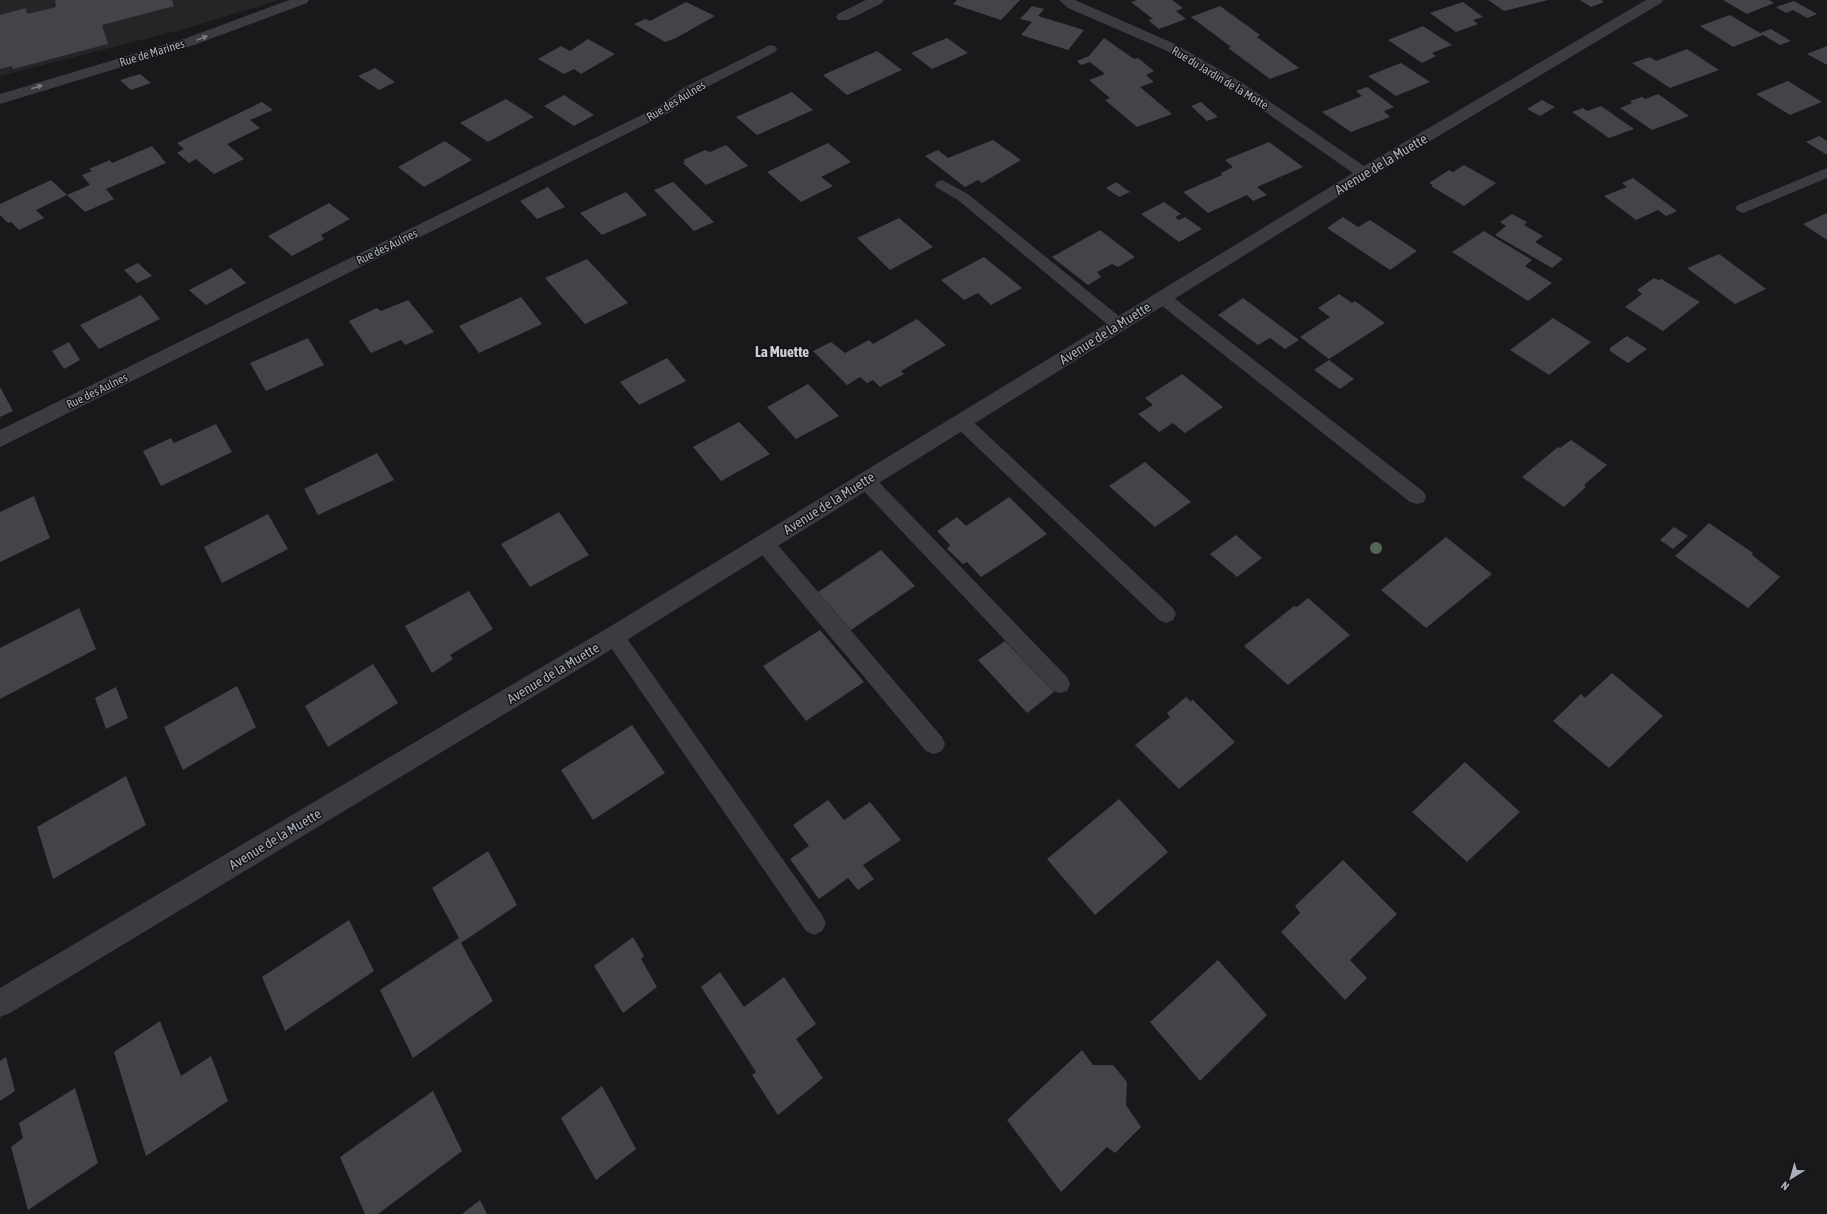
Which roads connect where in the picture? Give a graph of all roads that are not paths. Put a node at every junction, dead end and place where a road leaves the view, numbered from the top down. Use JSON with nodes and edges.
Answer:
{"nodes":[{"id":1,"x":302,"y":0,"type":"edge"},
{"id":2,"x":877,"y":0,"type":"edge"},
{"id":3,"x":1066,"y":0,"type":"edge"},
{"id":4,"x":1656,"y":0,"type":"edge"},
{"id":5,"x":843,"y":17,"type":"dead end"},
{"id":6,"x":770,"y":49,"type":"dead end"},
{"id":7,"x":0,"y":98,"type":"edge"},
{"id":8,"x":1364,"y":173,"type":"junction"},
{"id":9,"x":1827,"y":173,"type":"edge"},
{"id":10,"x":942,"y":185,"type":"dead end"},
{"id":11,"x":1743,"y":208,"type":"dead end"},
{"id":12,"x":1163,"y":298,"type":"junction"},
{"id":13,"x":1118,"y":325,"type":"junction"},
{"id":14,"x":962,"y":422,"type":"junction"},
{"id":15,"x":0,"y":439,"type":"edge"},
{"id":16,"x":866,"y":481,"type":"junction"},
{"id":17,"x":1417,"y":497,"type":"dead end"},
{"id":18,"x":764,"y":543,"type":"junction"},
{"id":19,"x":1166,"y":614,"type":"dead end"},
{"id":20,"x":614,"y":636,"type":"junction"},
{"id":21,"x":1060,"y":684,"type":"dead end"},
{"id":22,"x":934,"y":744,"type":"dead end"},
{"id":23,"x":814,"y":923,"type":"dead end"},
{"id":24,"x":0,"y":1003,"type":"edge"}],
"edges":[{"from":7,"to":1,"type":"street","name":"Rue de Marines","one_way":true},
{"from":2,"to":5,"type":"street"},
{"from":3,"to":8,"type":"street","name":"Rue du Jardin de la Motte"},
{"from":4,"to":8,"type":"street","name":"Avenue de la Muette"},
{"from":6,"to":15,"type":"street","name":"Rue des Aulnes"},
{"from":8,"to":12,"type":"street","name":"Avenue de la Muette"},
{"from":9,"to":11,"type":"lane"},
{"from":10,"to":13,"type":"lane"},
{"from":12,"to":13,"type":"street","name":"Avenue de la Muette"},
{"from":12,"to":17,"type":"lane"},
{"from":13,"to":14,"type":"street","name":"Avenue de la Muette"},
{"from":14,"to":16,"type":"street","name":"Avenue de la Muette"},
{"from":14,"to":19,"type":"lane"},
{"from":16,"to":18,"type":"street","name":"Avenue de la Muette"},
{"from":16,"to":21,"type":"lane"},
{"from":18,"to":20,"type":"street","name":"Avenue de la Muette"},
{"from":18,"to":22,"type":"lane"},
{"from":20,"to":23,"type":"lane"},
{"from":20,"to":24,"type":"street","name":"Avenue de la Muette"}]}
